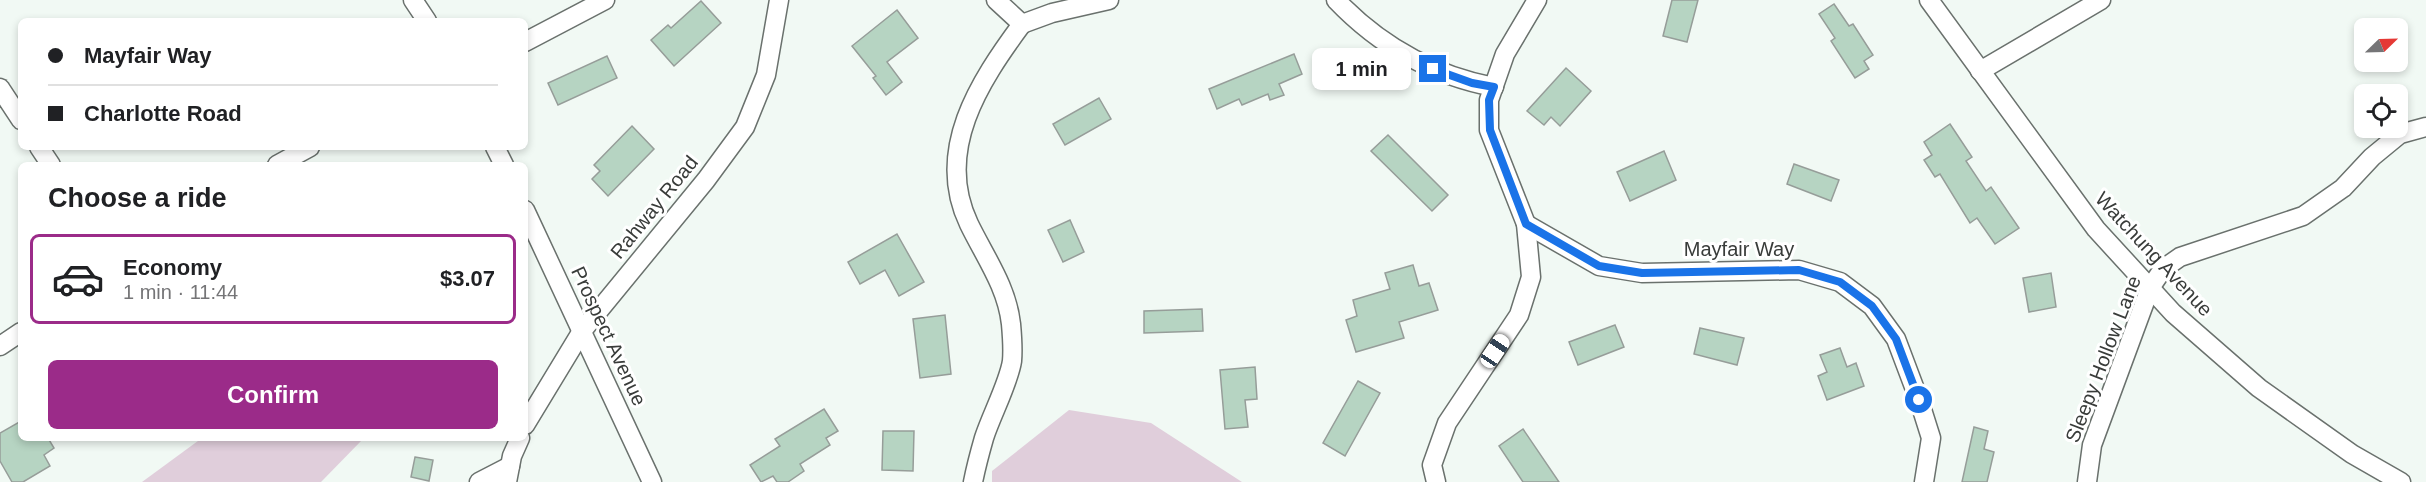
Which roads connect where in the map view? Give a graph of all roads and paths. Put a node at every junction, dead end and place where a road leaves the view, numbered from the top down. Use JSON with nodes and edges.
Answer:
{"nodes":[{"id":1,"x":413,"y":0,"type":"edge"},
{"id":2,"x":605,"y":0,"type":"edge"},
{"id":3,"x":779,"y":0,"type":"edge"},
{"id":4,"x":996,"y":0,"type":"edge"},
{"id":5,"x":1109,"y":0,"type":"edge"},
{"id":6,"x":1336,"y":0,"type":"edge"},
{"id":7,"x":1537,"y":0,"type":"edge"},
{"id":8,"x":1929,"y":0,"type":"edge"},
{"id":9,"x":2101,"y":0,"type":"edge"},
{"id":10,"x":425,"y":18,"type":"edge"},
{"id":11,"x":1022,"y":24,"type":"junction"},
{"id":12,"x":528,"y":40,"type":"edge"},
{"id":13,"x":1980,"y":71,"type":"junction"},
{"id":14,"x":1494,"y":87,"type":"junction"},
{"id":15,"x":0,"y":88,"type":"edge"},
{"id":16,"x":18,"y":115,"type":"edge"},
{"id":17,"x":2426,"y":127,"type":"edge"},
{"id":18,"x":304,"y":150,"type":"edge"},
{"id":19,"x":282,"y":162,"type":"edge"},
{"id":20,"x":528,"y":216,"type":"edge"},
{"id":21,"x":1526,"y":224,"type":"junction"},
{"id":22,"x":2150,"y":288,"type":"junction"},
{"id":23,"x":582,"y":331,"type":"junction"},
{"id":24,"x":18,"y":334,"type":"edge"},
{"id":25,"x":0,"y":346,"type":"edge"},
{"id":26,"x":528,"y":420,"type":"edge"},
{"id":27,"x":519,"y":441,"type":"edge"},
{"id":28,"x":509,"y":474,"type":"edge"},
{"id":29,"x":479,"y":482,"type":"edge"},
{"id":30,"x":652,"y":482,"type":"edge"},
{"id":31,"x":972,"y":482,"type":"edge"},
{"id":32,"x":1436,"y":482,"type":"edge"},
{"id":33,"x":1924,"y":482,"type":"edge"},
{"id":34,"x":2087,"y":482,"type":"edge"},
{"id":35,"x":2402,"y":482,"type":"edge"}],
"edges":[{"from":1,"to":10,"type":"street"},
{"from":2,"to":12,"type":"street"},
{"from":3,"to":23,"type":"street","name":"Rahway Road"},
{"from":4,"to":11,"type":"street"},
{"from":5,"to":11,"type":"street"},
{"from":6,"to":14,"type":"street"},
{"from":7,"to":14,"type":"street"},
{"from":8,"to":13,"type":"street","name":"Watchung Avenue"},
{"from":9,"to":13,"type":"street"},
{"from":11,"to":31,"type":"street"},
{"from":13,"to":22,"type":"street","name":"Watchung Avenue"},
{"from":14,"to":21,"type":"street"},
{"from":15,"to":16,"type":"street"},
{"from":17,"to":22,"type":"street","name":"Sleepy Hollow Lane"},
{"from":18,"to":19,"type":"street"},
{"from":20,"to":23,"type":"street","name":"Prospect Avenue"},
{"from":21,"to":32,"type":"street"},
{"from":21,"to":33,"type":"street","name":"Mayfair Way"},
{"from":22,"to":34,"type":"street","name":"Sleepy Hollow Lane"},
{"from":22,"to":35,"type":"street","name":"Watchung Avenue"},
{"from":23,"to":26,"type":"street","name":"Rahway Road"},
{"from":23,"to":30,"type":"street","name":"Prospect Avenue"},
{"from":24,"to":25,"type":"street"},
{"from":27,"to":28,"type":"street"},
{"from":28,"to":29,"type":"street"}]}
